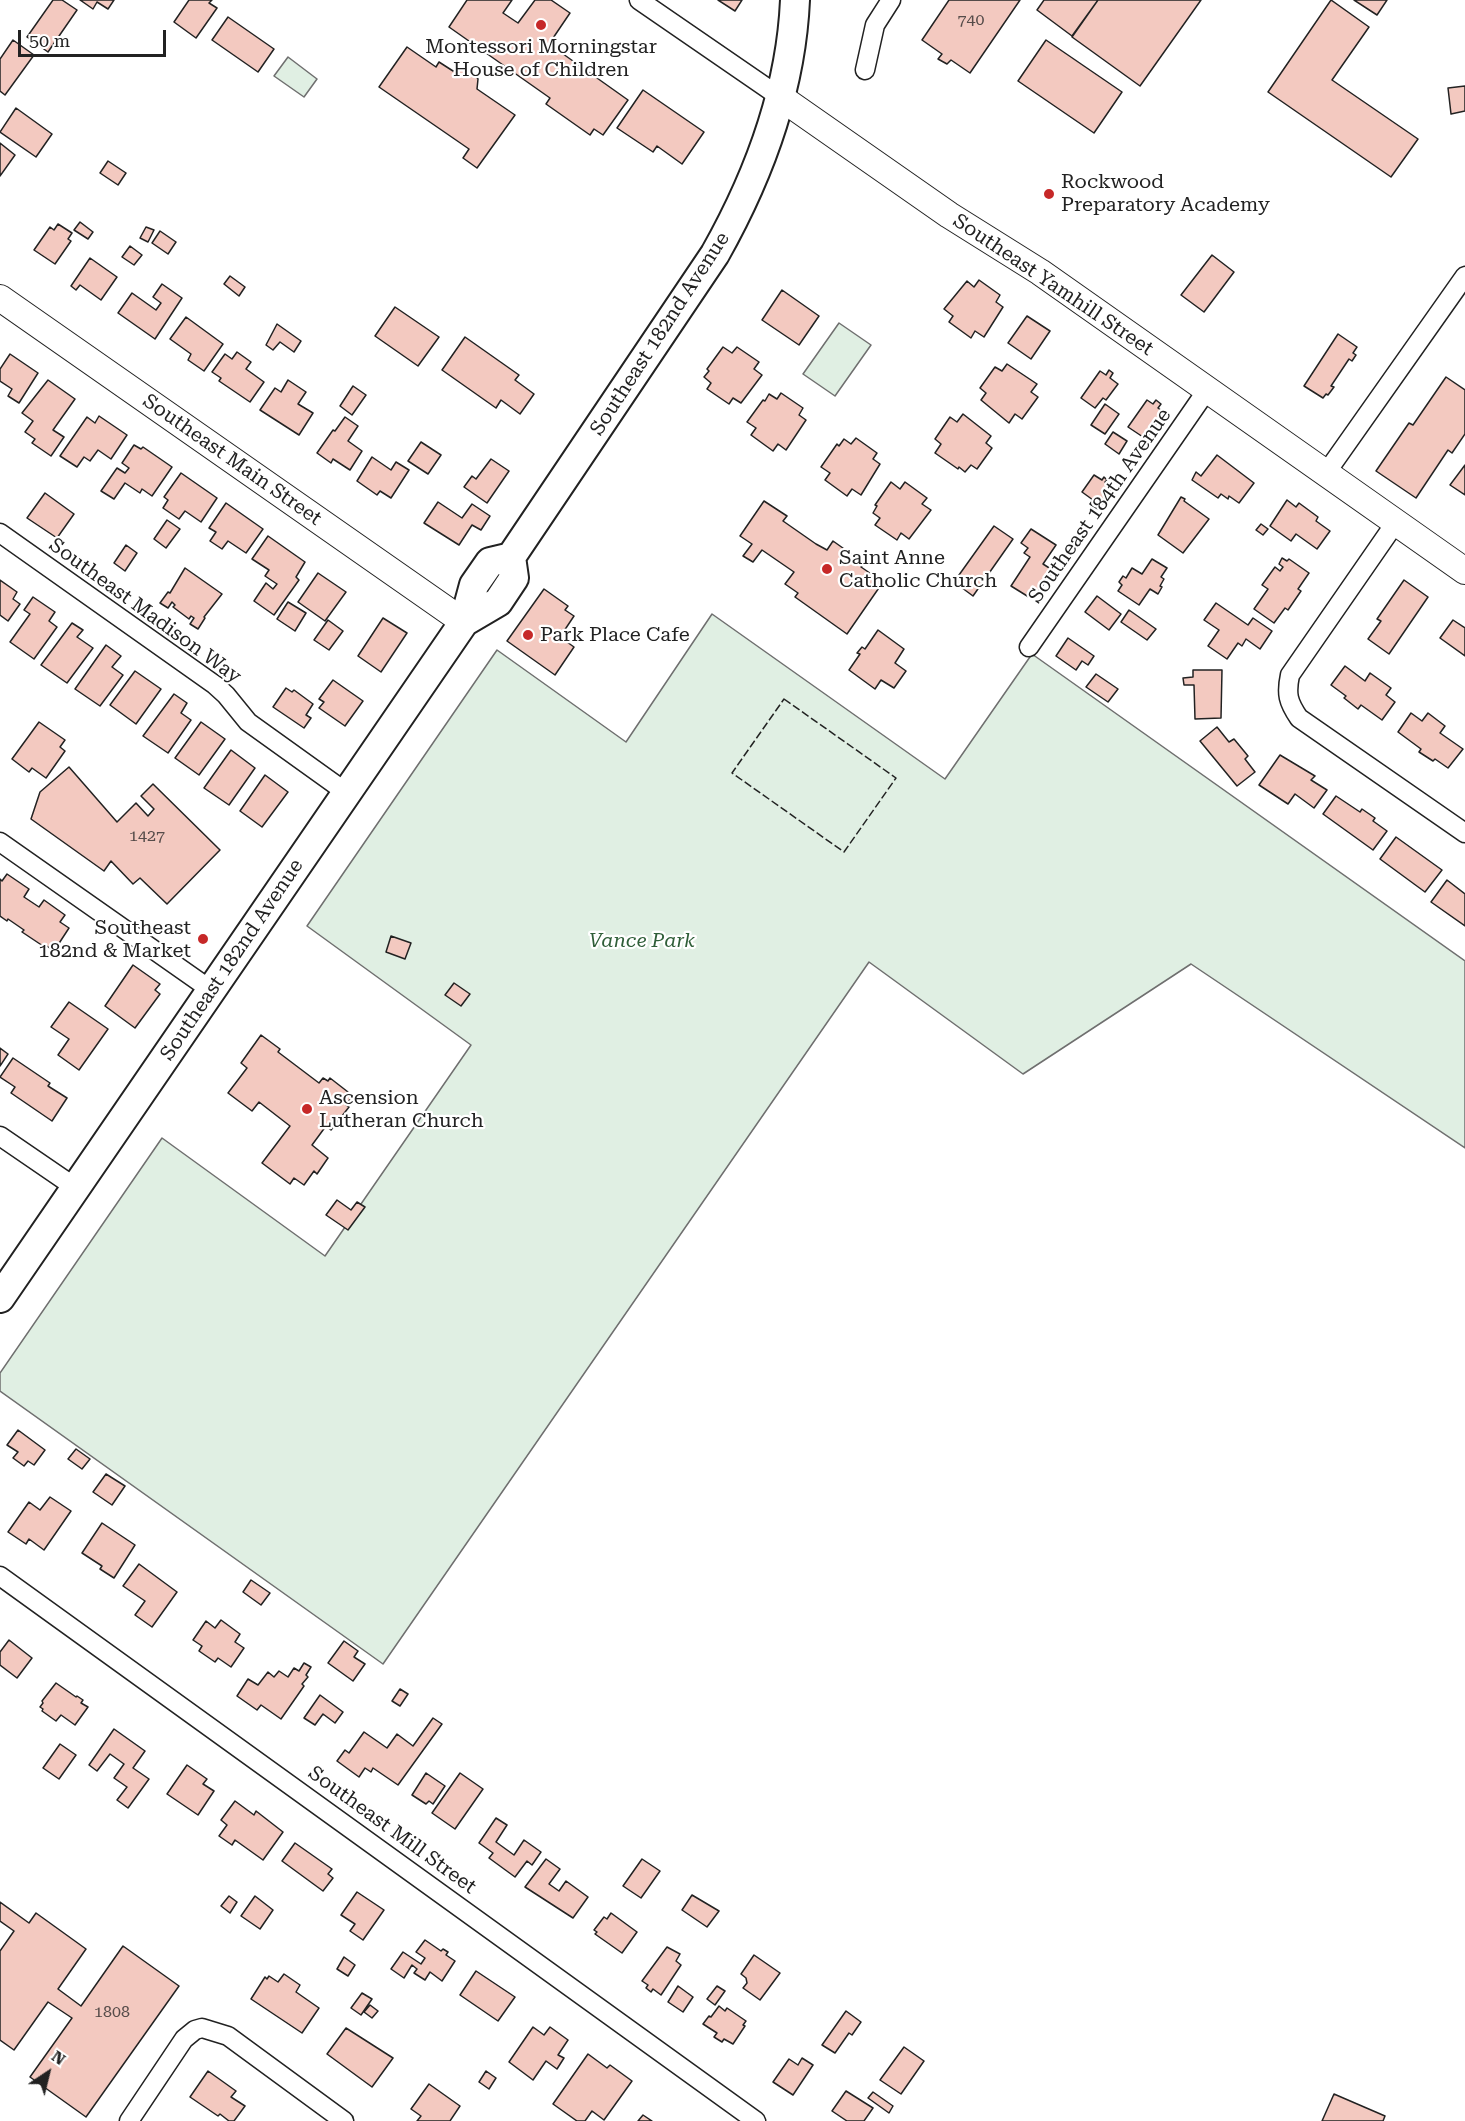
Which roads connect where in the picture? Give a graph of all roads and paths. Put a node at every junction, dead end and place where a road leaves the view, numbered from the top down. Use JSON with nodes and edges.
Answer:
{"nodes":[{"id":1,"x":639,"y":0,"type":"edge"},
{"id":2,"x":795,"y":0,"type":"edge"},
{"id":3,"x":891,"y":0,"type":"edge"},
{"id":4,"x":865,"y":70,"type":"dead end"},
{"id":5,"x":780,"y":97,"type":"junction"},
{"id":6,"x":1465,"y":276,"type":"edge"},
{"id":7,"x":0,"y":298,"type":"edge"},
{"id":8,"x":1207,"y":390,"type":"junction"},
{"id":9,"x":1326,"y":473,"type":"junction"},
{"id":10,"x":1396,"y":522,"type":"junction"},
{"id":11,"x":0,"y":534,"type":"edge"},
{"id":12,"x":1465,"y":571,"type":"edge"},
{"id":13,"x":464,"y":622,"type":"junction"},
{"id":14,"x":1029,"y":647,"type":"dead end"},
{"id":15,"x":347,"y":793,"type":"junction"},
{"id":16,"x":1465,"y":833,"type":"edge"},
{"id":17,"x":0,"y":842,"type":"edge"},
{"id":18,"x":211,"y":990,"type":"junction"},
{"id":19,"x":0,"y":1136,"type":"edge"},
{"id":20,"x":76,"y":1188,"type":"junction"},
{"id":21,"x":0,"y":1298,"type":"edge"},
{"id":22,"x":0,"y":1576,"type":"edge"},
{"id":23,"x":129,"y":2121,"type":"edge"},
{"id":24,"x":344,"y":2121,"type":"edge"},
{"id":25,"x":756,"y":2121,"type":"edge"}],
"edges":[{"from":1,"to":5,"type":"street","name":"Southeast Yamhill Street"},
{"from":2,"to":5,"type":"main road","name":"Southeast 182nd Avenue"},
{"from":3,"to":4,"type":"street"},
{"from":5,"to":8,"type":"street","name":"Southeast Yamhill Street"},
{"from":5,"to":13,"type":"main road","name":"Southeast 182nd Avenue"},
{"from":6,"to":9,"type":"street"},
{"from":7,"to":13,"type":"street","name":"Southeast Main Street"},
{"from":8,"to":9,"type":"street","name":"Southeast Yamhill Street"},
{"from":8,"to":14,"type":"street","name":"Southeast 184th Avenue"},
{"from":9,"to":10,"type":"street","name":"Southeast Yamhill Street"},
{"from":10,"to":12,"type":"street","name":"Southeast Yamhill Street"},
{"from":10,"to":16,"type":"street"},
{"from":11,"to":15,"type":"street","name":"Southeast Madison Way"},
{"from":13,"to":15,"type":"main road","name":"Southeast 182nd Avenue"},
{"from":15,"to":18,"type":"main road","name":"Southeast 182nd Avenue"},
{"from":17,"to":18,"type":"street"},
{"from":18,"to":20,"type":"main road","name":"Southeast 182nd Avenue"},
{"from":19,"to":20,"type":"street"},
{"from":20,"to":21,"type":"main road","name":"Southeast 182nd Avenue"},
{"from":22,"to":25,"type":"street","name":"Southeast Mill Street"},
{"from":23,"to":24,"type":"street"}]}
